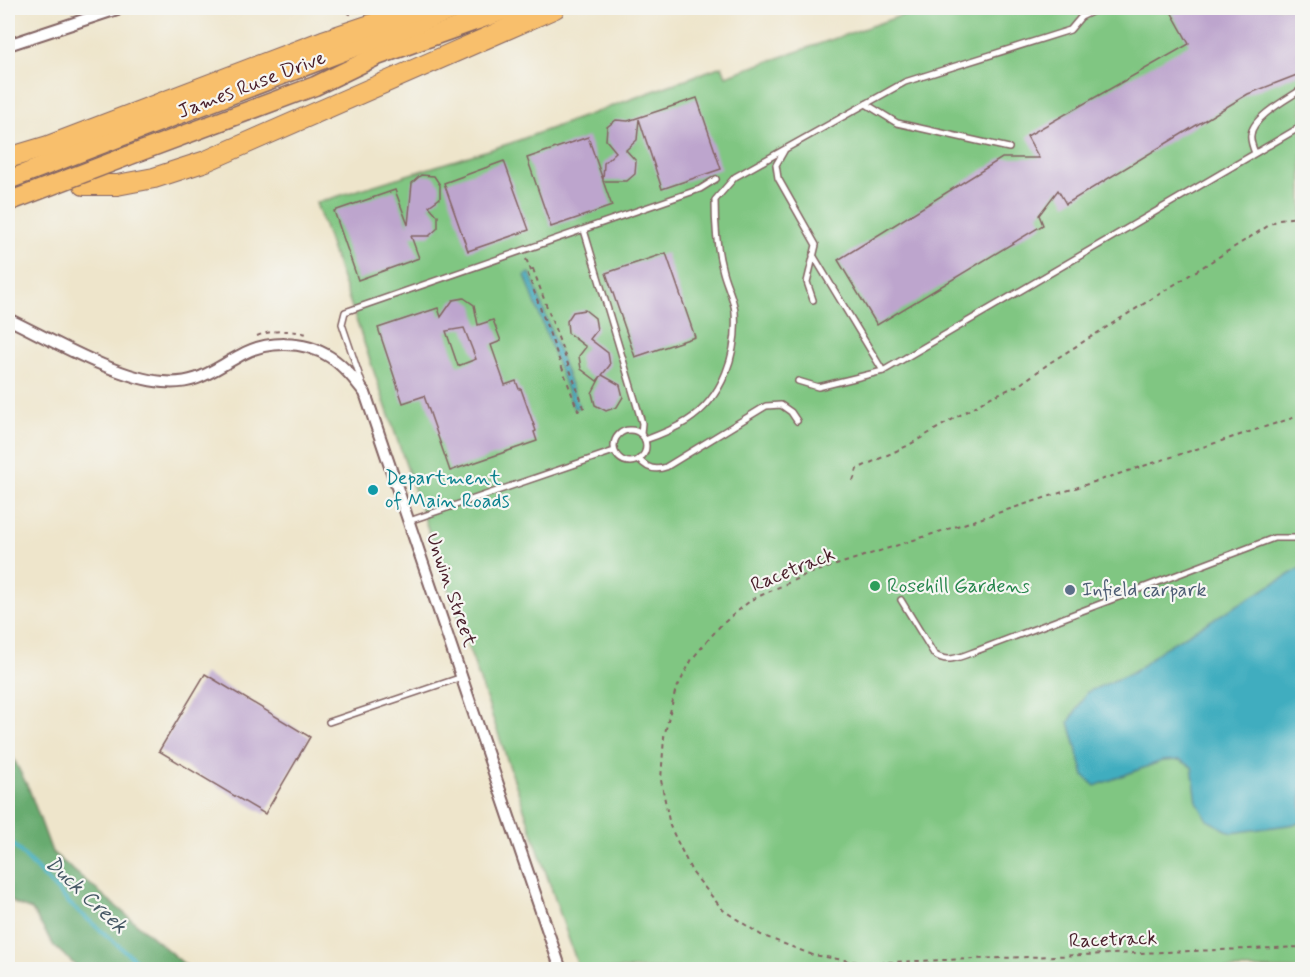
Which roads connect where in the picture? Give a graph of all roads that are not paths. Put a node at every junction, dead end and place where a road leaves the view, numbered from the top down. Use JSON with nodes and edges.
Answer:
{"nodes":[{"id":1,"x":120,"y":8,"type":"edge"},
{"id":2,"x":421,"y":8,"type":"edge"},
{"id":3,"x":457,"y":8,"type":"edge"},
{"id":4,"x":511,"y":8,"type":"edge"},
{"id":5,"x":555,"y":8,"type":"edge"},
{"id":6,"x":1100,"y":8,"type":"edge"},
{"id":7,"x":8,"y":45,"type":"edge"},
{"id":8,"x":1302,"y":89,"type":"edge"},
{"id":9,"x":866,"y":104,"type":"junction"},
{"id":10,"x":1302,"y":126,"type":"edge"},
{"id":11,"x":1009,"y":148,"type":"dead end"},
{"id":12,"x":785,"y":150,"type":"junction"},
{"id":13,"x":1255,"y":153,"type":"junction"},
{"id":14,"x":8,"y":158,"type":"edge"},
{"id":15,"x":716,"y":179,"type":"dead end"},
{"id":16,"x":8,"y":180,"type":"edge"},
{"id":17,"x":84,"y":185,"type":"dead end"},
{"id":18,"x":8,"y":202,"type":"edge"},
{"id":19,"x":584,"y":230,"type":"junction"},
{"id":20,"x":813,"y":255,"type":"junction"},
{"id":21,"x":813,"y":300,"type":"dead end"},
{"id":22,"x":8,"y":319,"type":"edge"},
{"id":23,"x":883,"y":371,"type":"junction"},
{"id":24,"x":798,"y":381,"type":"dead end"},
{"id":25,"x":365,"y":393,"type":"junction"},
{"id":26,"x":797,"y":421,"type":"dead end"},
{"id":27,"x":641,"y":434,"type":"junction"},
{"id":28,"x":645,"y":441,"type":"junction"},
{"id":29,"x":614,"y":451,"type":"junction"},
{"id":30,"x":639,"y":459,"type":"junction"},
{"id":31,"x":408,"y":521,"type":"junction"},
{"id":32,"x":1302,"y":538,"type":"edge"},
{"id":33,"x":901,"y":600,"type":"dead end"},
{"id":34,"x":462,"y":677,"type":"junction"},
{"id":35,"x":329,"y":722,"type":"dead end"},
{"id":36,"x":561,"y":969,"type":"edge"}],
"edges":[{"from":1,"to":7,"type":"street"},
{"from":2,"to":14,"type":"highway"},
{"from":3,"to":16,"type":"main road","name":"James Ruse Drive"},
{"from":4,"to":18,"type":"main road","name":"James Ruse Drive","bridge":true},
{"from":5,"to":17,"type":"highway"},
{"from":6,"to":9,"type":"lane"},
{"from":8,"to":13,"type":"lane"},
{"from":9,"to":11,"type":"lane"},
{"from":9,"to":12,"type":"lane"},
{"from":10,"to":13,"type":"lane"},
{"from":12,"to":20,"type":"lane"},
{"from":12,"to":28,"type":"lane"},
{"from":13,"to":23,"type":"lane"},
{"from":15,"to":19,"type":"lane"},
{"from":19,"to":25,"type":"lane"},
{"from":19,"to":27,"type":"lane"},
{"from":20,"to":21,"type":"lane"},
{"from":20,"to":23,"type":"lane"},
{"from":22,"to":25,"type":"street","name":"Unwin Street"},
{"from":23,"to":24,"type":"lane"},
{"from":25,"to":31,"type":"street","name":"Unwin Street"},
{"from":26,"to":30,"type":"lane"},
{"from":27,"to":28,"type":"lane"},
{"from":27,"to":29,"type":"lane"},
{"from":28,"to":30,"type":"lane"},
{"from":29,"to":30,"type":"lane"},
{"from":29,"to":31,"type":"lane"},
{"from":31,"to":34,"type":"street","name":"Unwin Street"},
{"from":32,"to":33,"type":"lane"},
{"from":34,"to":35,"type":"lane"},
{"from":34,"to":36,"type":"street","name":"Unwin Street"}]}
